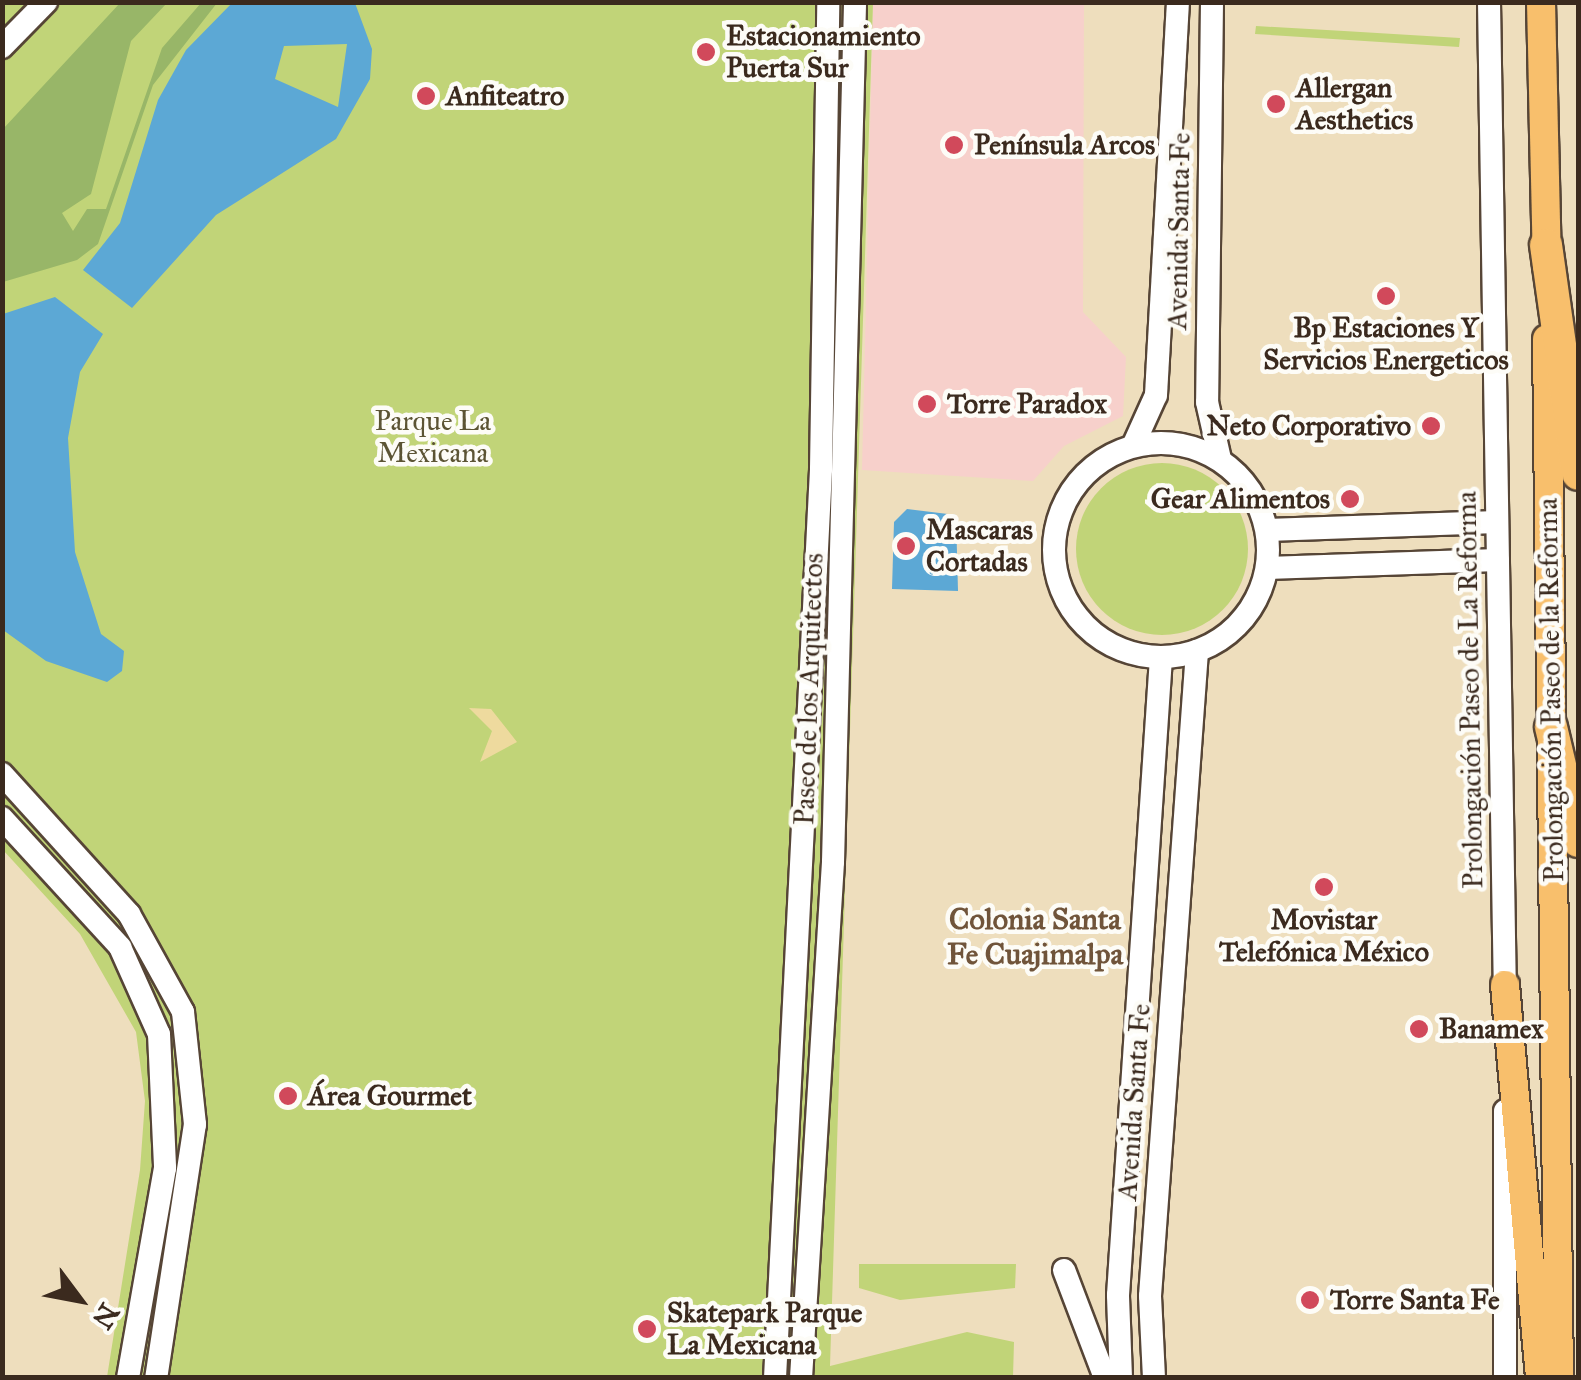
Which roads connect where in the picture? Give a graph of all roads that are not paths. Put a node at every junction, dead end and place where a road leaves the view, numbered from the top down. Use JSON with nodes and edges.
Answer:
{"nodes":[{"id":1,"x":46,"y":2,"type":"edge"},
{"id":2,"x":828,"y":2,"type":"edge"},
{"id":3,"x":854,"y":2,"type":"edge"},
{"id":4,"x":1178,"y":2,"type":"edge"},
{"id":5,"x":1212,"y":2,"type":"edge"},
{"id":6,"x":1489,"y":2,"type":"edge"},
{"id":7,"x":1541,"y":2,"type":"edge"},
{"id":8,"x":2,"y":47,"type":"edge"},
{"id":9,"x":1546,"y":245,"type":"junction"},
{"id":10,"x":838,"y":282,"type":"junction"},
{"id":11,"x":1132,"y":446,"type":"junction"},
{"id":12,"x":1220,"y":459,"type":"junction"},
{"id":13,"x":1578,"y":474,"type":"edge"},
{"id":14,"x":1498,"y":522,"type":"junction"},
{"id":15,"x":1267,"y":530,"type":"junction"},
{"id":16,"x":1498,"y":560,"type":"junction"},
{"id":17,"x":1267,"y":568,"type":"junction"},
{"id":18,"x":1197,"y":651,"type":"junction"},
{"id":19,"x":1161,"y":658,"type":"junction"},
{"id":20,"x":1551,"y":727,"type":"junction"},
{"id":21,"x":2,"y":774,"type":"edge"},
{"id":22,"x":2,"y":818,"type":"edge"},
{"id":23,"x":1578,"y":842,"type":"edge"},
{"id":24,"x":806,"y":860,"type":"junction"},
{"id":25,"x":833,"y":862,"type":"junction"},
{"id":26,"x":1505,"y":984,"type":"junction"},
{"id":27,"x":186,"y":1028,"type":"junction"},
{"id":28,"x":160,"y":1034,"type":"junction"},
{"id":29,"x":1064,"y":1270,"type":"dead end"},
{"id":30,"x":775,"y":1370,"type":"edge"},
{"id":31,"x":801,"y":1370,"type":"edge"},
{"id":32,"x":128,"y":1378,"type":"edge"},
{"id":33,"x":156,"y":1378,"type":"edge"},
{"id":34,"x":1105,"y":1378,"type":"edge"},
{"id":35,"x":1121,"y":1378,"type":"edge"},
{"id":36,"x":1154,"y":1378,"type":"edge"},
{"id":37,"x":1505,"y":1378,"type":"edge"},
{"id":38,"x":1540,"y":1378,"type":"edge"},
{"id":39,"x":1559,"y":1378,"type":"edge"}],
"edges":[{"from":1,"to":8,"type":"street"},
{"from":2,"to":10,"type":"street","name":"Paseo de los Arquitectos"},
{"from":3,"to":10,"type":"street","name":"Paseo de los Arquitectos"},
{"from":4,"to":11,"type":"street","name":"Avenida Santa Fe"},
{"from":5,"to":12,"type":"street","name":"Avenida Santa Fe"},
{"from":6,"to":14,"type":"street","name":"Prolongación Paseo de La Reforma"},
{"from":7,"to":9,"type":"main road","name":"Prolongación Paseo de la Reforma"},
{"from":9,"to":13,"type":"highway"},
{"from":9,"to":20,"type":"main road","name":"Prolongación Paseo de la Reforma"},
{"from":10,"to":24,"type":"street","name":"Paseo de los Arquitectos"},
{"from":10,"to":25,"type":"street","name":"Paseo de los Arquitectos"},
{"from":11,"to":12,"type":"street"},
{"from":11,"to":19,"type":"street"},
{"from":12,"to":15,"type":"street"},
{"from":14,"to":15,"type":"street"},
{"from":14,"to":16,"type":"street","name":"Prolongación Paseo de La Reforma"},
{"from":15,"to":17,"type":"street"},
{"from":16,"to":17,"type":"street"},
{"from":16,"to":26,"type":"street","name":"Prolongación Paseo de La Reforma"},
{"from":17,"to":18,"type":"street"},
{"from":18,"to":19,"type":"street"},
{"from":18,"to":36,"type":"street","name":"Avenida Santa Fe"},
{"from":19,"to":35,"type":"street","name":"Avenida Santa Fe"},
{"from":20,"to":23,"type":"highway"},
{"from":20,"to":39,"type":"main road","name":"Prolongación Paseo de la Reforma"},
{"from":21,"to":27,"type":"street"},
{"from":22,"to":28,"type":"street"},
{"from":24,"to":25,"type":"street"},
{"from":24,"to":30,"type":"street","name":"Paseo de los Arquitectos"},
{"from":25,"to":31,"type":"street","name":"Paseo de los Arquitectos"},
{"from":26,"to":37,"type":"street","name":"Prolongación Paseo de La Reforma"},
{"from":26,"to":38,"type":"main road"},
{"from":27,"to":28,"type":"street"},
{"from":27,"to":33,"type":"street"},
{"from":28,"to":32,"type":"street"},
{"from":29,"to":34,"type":"street"},
{"from":30,"to":31,"type":"street"}]}
